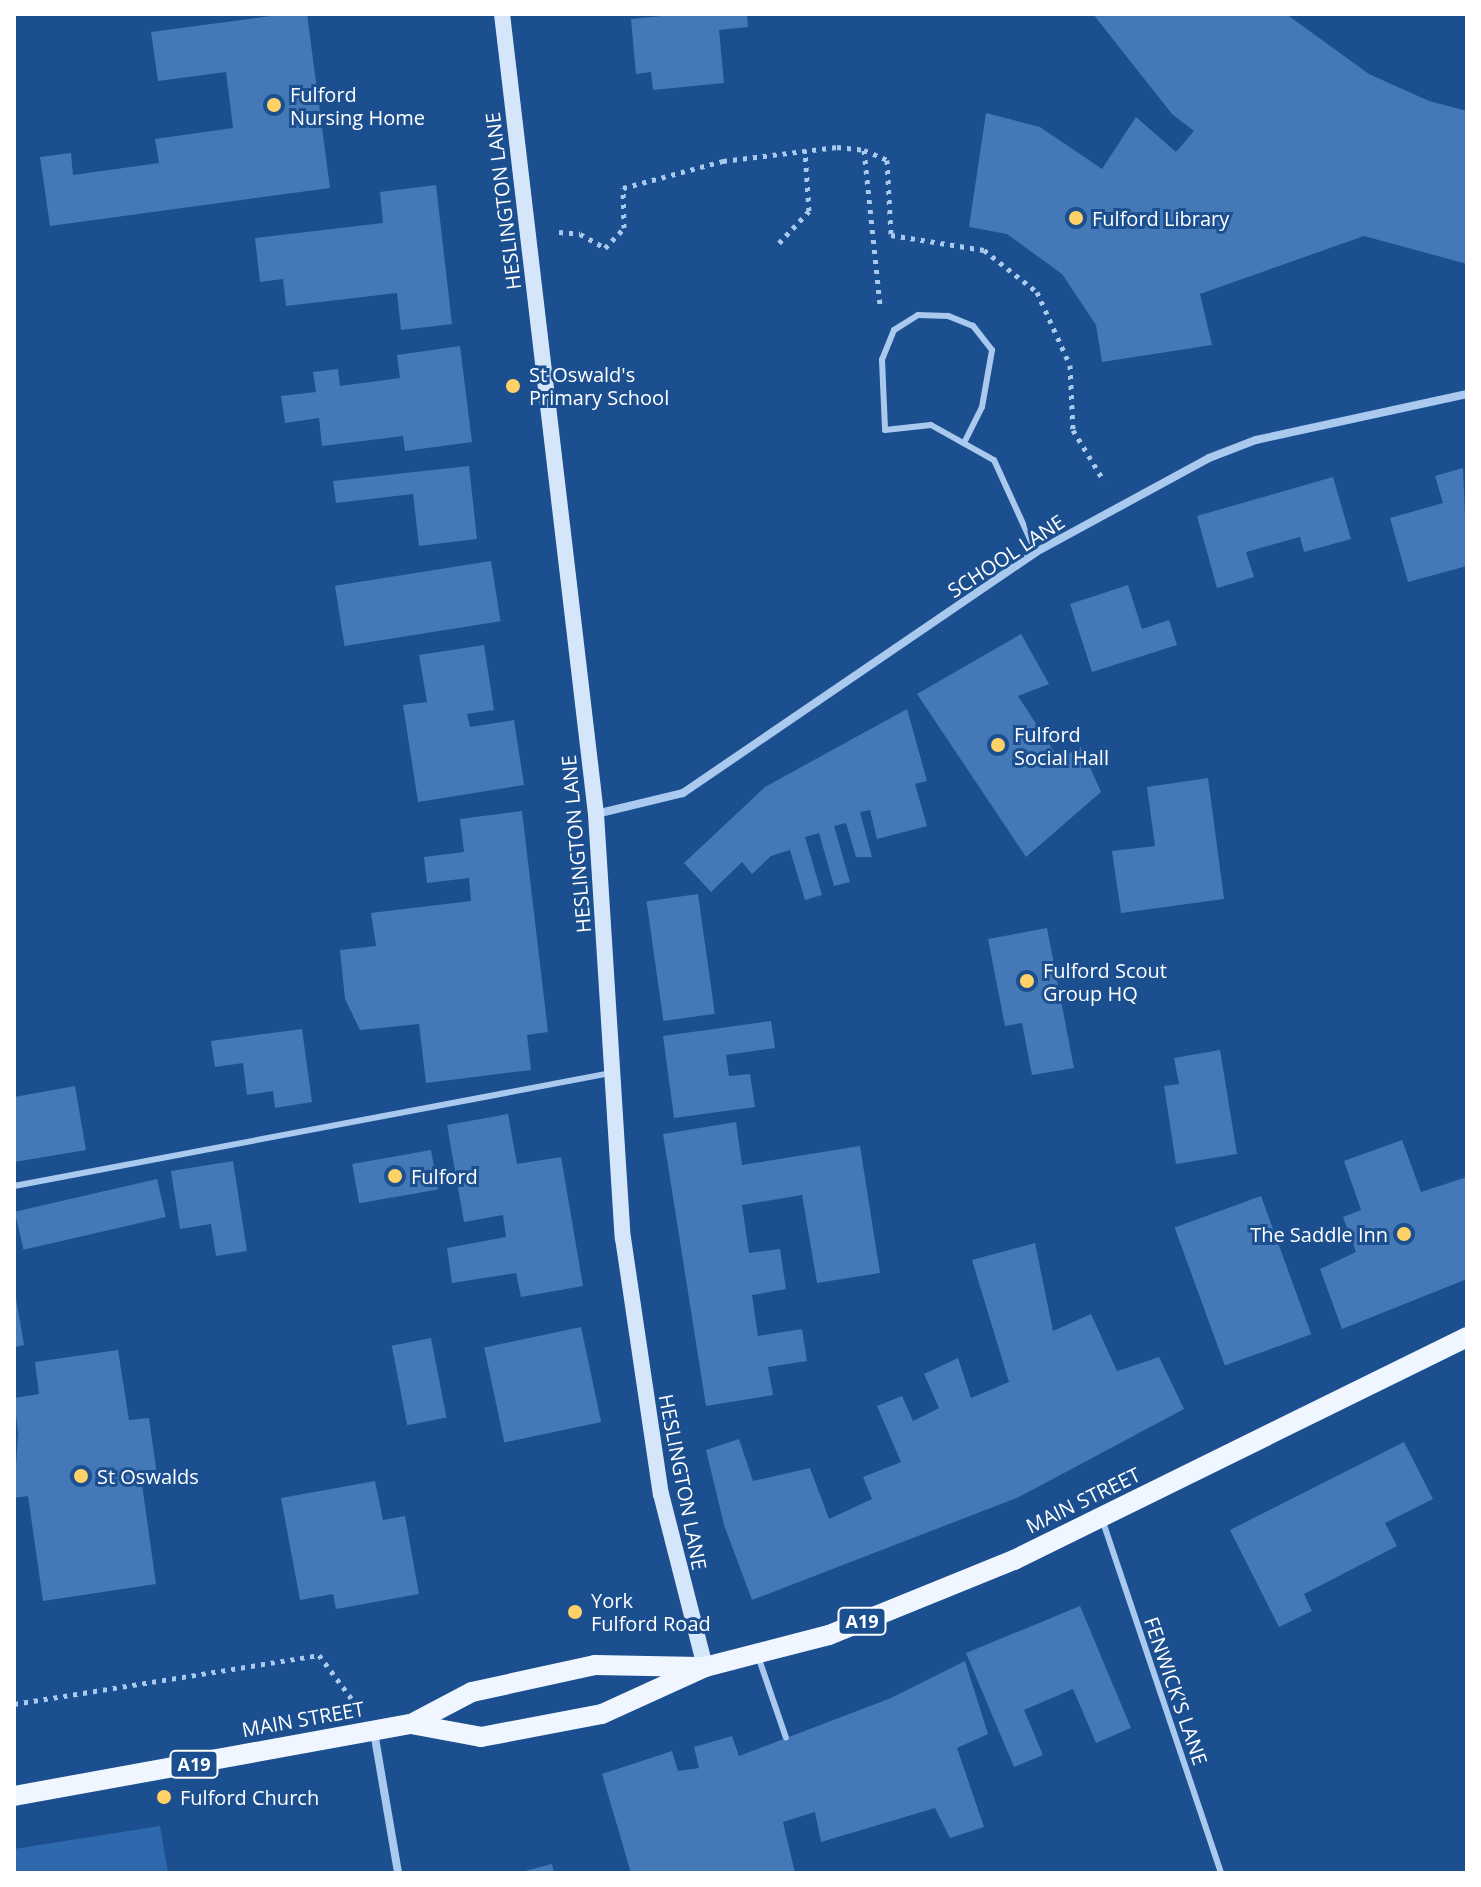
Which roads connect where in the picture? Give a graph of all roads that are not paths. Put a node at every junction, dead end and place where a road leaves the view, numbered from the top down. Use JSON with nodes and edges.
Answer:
{"nodes":[{"id":1,"x":502,"y":14,"type":"edge"},
{"id":2,"x":1467,"y":394,"type":"edge"},
{"id":3,"x":964,"y":443,"type":"junction"},
{"id":4,"x":1036,"y":552,"type":"junction"},
{"id":5,"x":596,"y":814,"type":"junction"},
{"id":6,"x":615,"y":1072,"type":"junction"},
{"id":7,"x":14,"y":1186,"type":"edge"},
{"id":8,"x":1467,"y":1337,"type":"edge"},
{"id":9,"x":1102,"y":1518,"type":"junction"},
{"id":10,"x":758,"y":1655,"type":"junction"},
{"id":11,"x":705,"y":1667,"type":"junction"},
{"id":12,"x":411,"y":1724,"type":"junction"},
{"id":13,"x":374,"y":1731,"type":"junction"},
{"id":14,"x":786,"y":1738,"type":"dead end"},
{"id":15,"x":15,"y":1791,"type":"edge"},
{"id":16,"x":398,"y":1873,"type":"edge"},
{"id":17,"x":1221,"y":1873,"type":"edge"}],
"edges":[{"from":1,"to":5,"type":"street","name":"HESLINGTON LANE"},
{"from":2,"to":4,"type":"street","name":"SCHOOL LANE"},
{"from":3,"to":3,"type":"lane"},
{"from":3,"to":4,"type":"lane"},
{"from":4,"to":5,"type":"street","name":"SCHOOL LANE"},
{"from":5,"to":6,"type":"street","name":"HESLINGTON LANE"},
{"from":6,"to":7,"type":"lane"},
{"from":6,"to":11,"type":"street","name":"HESLINGTON LANE"},
{"from":8,"to":9,"type":"main road","name":"MAIN STREET","number":"A19"},
{"from":9,"to":10,"type":"main road","name":"MAIN STREET","number":"A19"},
{"from":9,"to":17,"type":"lane","name":"FENWICK'S LANE"},
{"from":10,"to":11,"type":"main road","name":"MAIN STREET","number":"A19"},
{"from":10,"to":14,"type":"lane"},
{"from":11,"to":12,"type":"main road","name":"MAIN STREET","number":"A19"},
{"from":11,"to":12,"type":"main road","name":"MAIN STREET","number":"A19"},
{"from":12,"to":13,"type":"main road","name":"MAIN STREET","number":"A19"},
{"from":13,"to":15,"type":"main road","name":"MAIN STREET","number":"A19"},
{"from":13,"to":16,"type":"street"}]}
